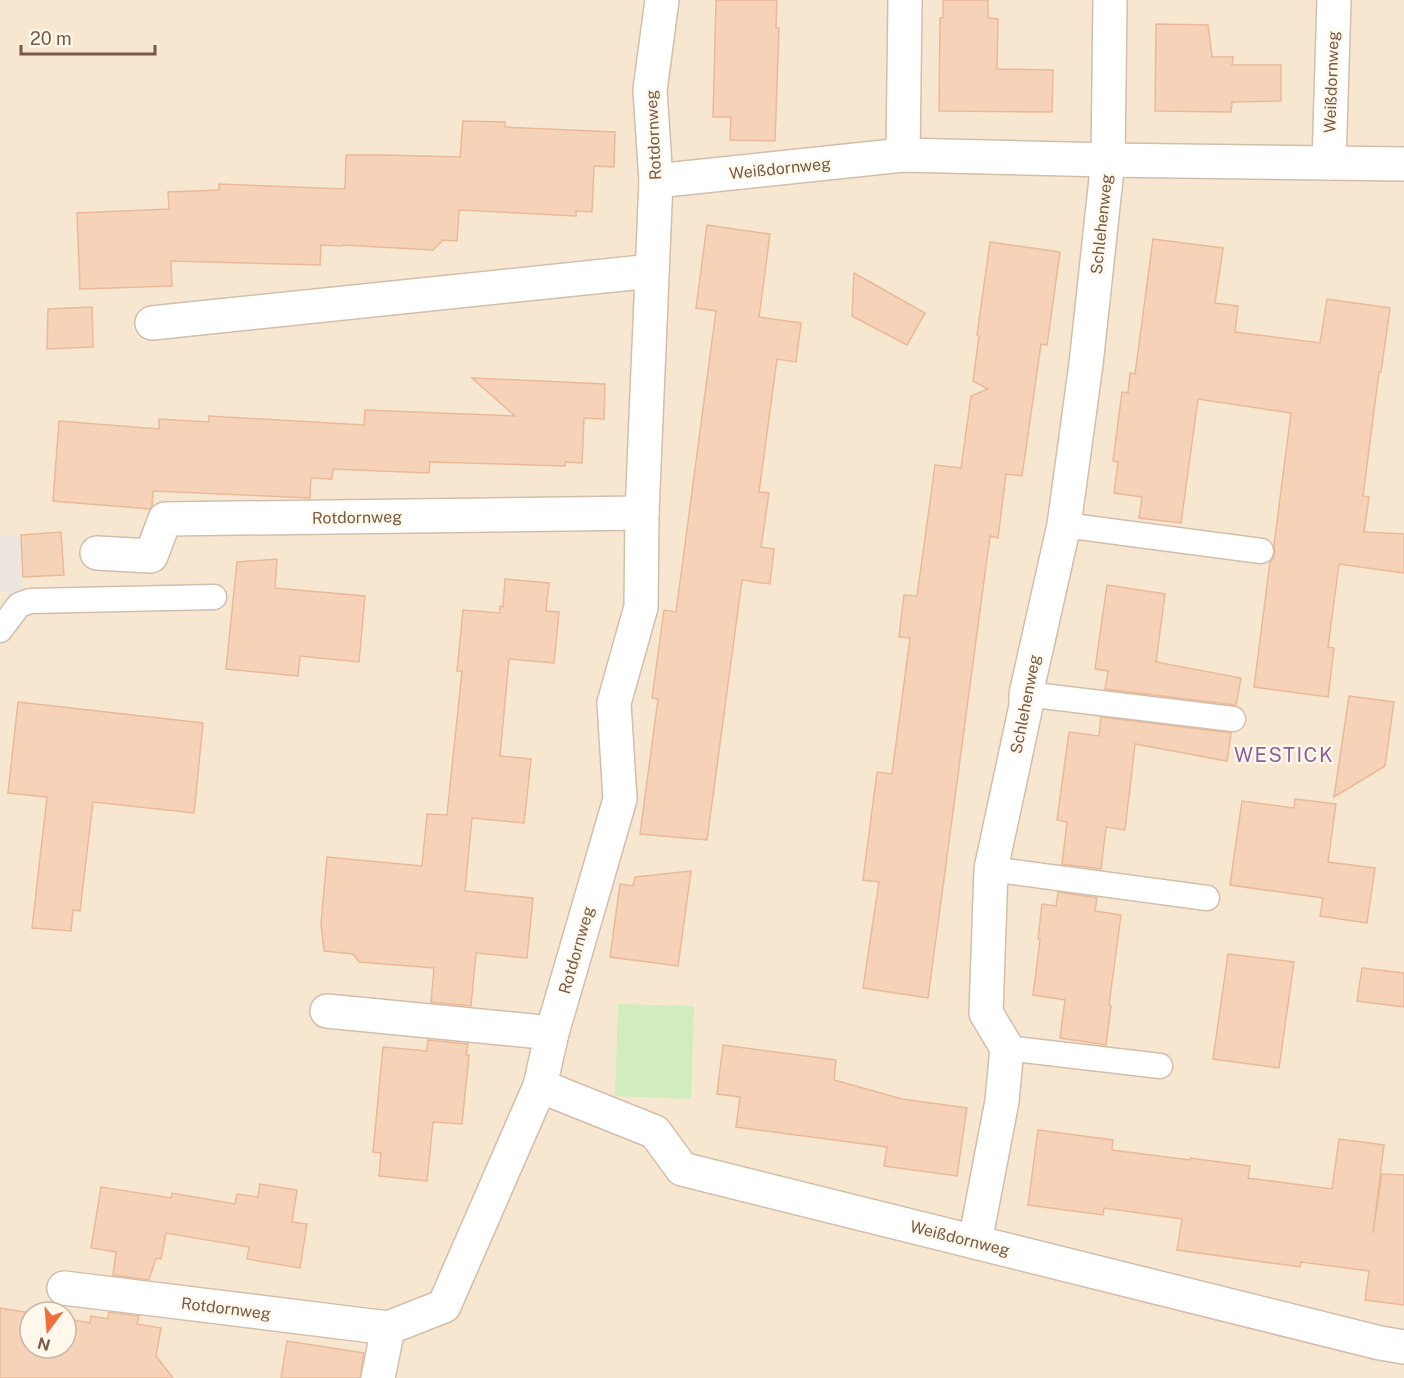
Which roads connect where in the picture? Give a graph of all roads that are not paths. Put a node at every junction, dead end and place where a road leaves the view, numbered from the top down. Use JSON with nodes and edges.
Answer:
{"nodes":[{"id":1,"x":662,"y":0,"type":"edge"},
{"id":2,"x":906,"y":0,"type":"edge"},
{"id":3,"x":1110,"y":0,"type":"edge"},
{"id":4,"x":1334,"y":0,"type":"edge"},
{"id":5,"x":903,"y":155,"type":"junction"},
{"id":6,"x":1108,"y":160,"type":"junction"},
{"id":7,"x":1329,"y":163,"type":"junction"},
{"id":8,"x":1404,"y":164,"type":"edge"},
{"id":9,"x":656,"y":181,"type":"junction"},
{"id":10,"x":652,"y":271,"type":"junction"},
{"id":11,"x":152,"y":323,"type":"dead end"},
{"id":12,"x":642,"y":513,"type":"junction"},
{"id":13,"x":1064,"y":525,"type":"junction"},
{"id":14,"x":1261,"y":551,"type":"dead end"},
{"id":15,"x":97,"y":553,"type":"dead end"},
{"id":16,"x":214,"y":597,"type":"dead end"},
{"id":17,"x":0,"y":630,"type":"edge"},
{"id":18,"x":1026,"y":694,"type":"junction"},
{"id":19,"x":1233,"y":719,"type":"dead end"},
{"id":20,"x":991,"y":869,"type":"junction"},
{"id":21,"x":1207,"y":898,"type":"dead end"},
{"id":22,"x":327,"y":1011,"type":"dead end"},
{"id":23,"x":552,"y":1033,"type":"junction"},
{"id":24,"x":1007,"y":1048,"type":"junction"},
{"id":25,"x":1160,"y":1066,"type":"dead end"},
{"id":26,"x":540,"y":1086,"type":"junction"},
{"id":27,"x":975,"y":1242,"type":"junction"},
{"id":28,"x":64,"y":1288,"type":"dead end"},
{"id":29,"x":388,"y":1328,"type":"junction"},
{"id":30,"x":1404,"y":1347,"type":"edge"},
{"id":31,"x":378,"y":1378,"type":"edge"}],
"edges":[{"from":1,"to":9,"type":"street","name":"Rotdornweg"},
{"from":2,"to":5,"type":"street"},
{"from":3,"to":6,"type":"street"},
{"from":4,"to":7,"type":"street","name":"Weißdornweg"},
{"from":5,"to":6,"type":"street","name":"Weißdornweg"},
{"from":5,"to":9,"type":"street","name":"Weißdornweg"},
{"from":6,"to":7,"type":"street","name":"Weißdornweg"},
{"from":6,"to":13,"type":"street","name":"Schlehenweg"},
{"from":7,"to":8,"type":"street","name":"Weißdornweg"},
{"from":9,"to":10,"type":"street","name":"Rotdornweg"},
{"from":10,"to":11,"type":"street"},
{"from":10,"to":12,"type":"street","name":"Rotdornweg"},
{"from":12,"to":15,"type":"street","name":"Rotdornweg"},
{"from":12,"to":23,"type":"street","name":"Rotdornweg"},
{"from":13,"to":14,"type":"lane"},
{"from":13,"to":18,"type":"street","name":"Schlehenweg"},
{"from":16,"to":17,"type":"lane"},
{"from":18,"to":19,"type":"lane"},
{"from":18,"to":20,"type":"street","name":"Schlehenweg"},
{"from":20,"to":21,"type":"lane"},
{"from":20,"to":24,"type":"street","name":"Schlehenweg"},
{"from":22,"to":23,"type":"street"},
{"from":23,"to":26,"type":"street","name":"Rotdornweg"},
{"from":24,"to":25,"type":"lane"},
{"from":24,"to":27,"type":"street"},
{"from":26,"to":27,"type":"street","name":"Weißdornweg"},
{"from":26,"to":29,"type":"street","name":"Rotdornweg"},
{"from":27,"to":30,"type":"street","name":"Weißdornweg"},
{"from":28,"to":29,"type":"street","name":"Rotdornweg"},
{"from":29,"to":31,"type":"street"}]}
